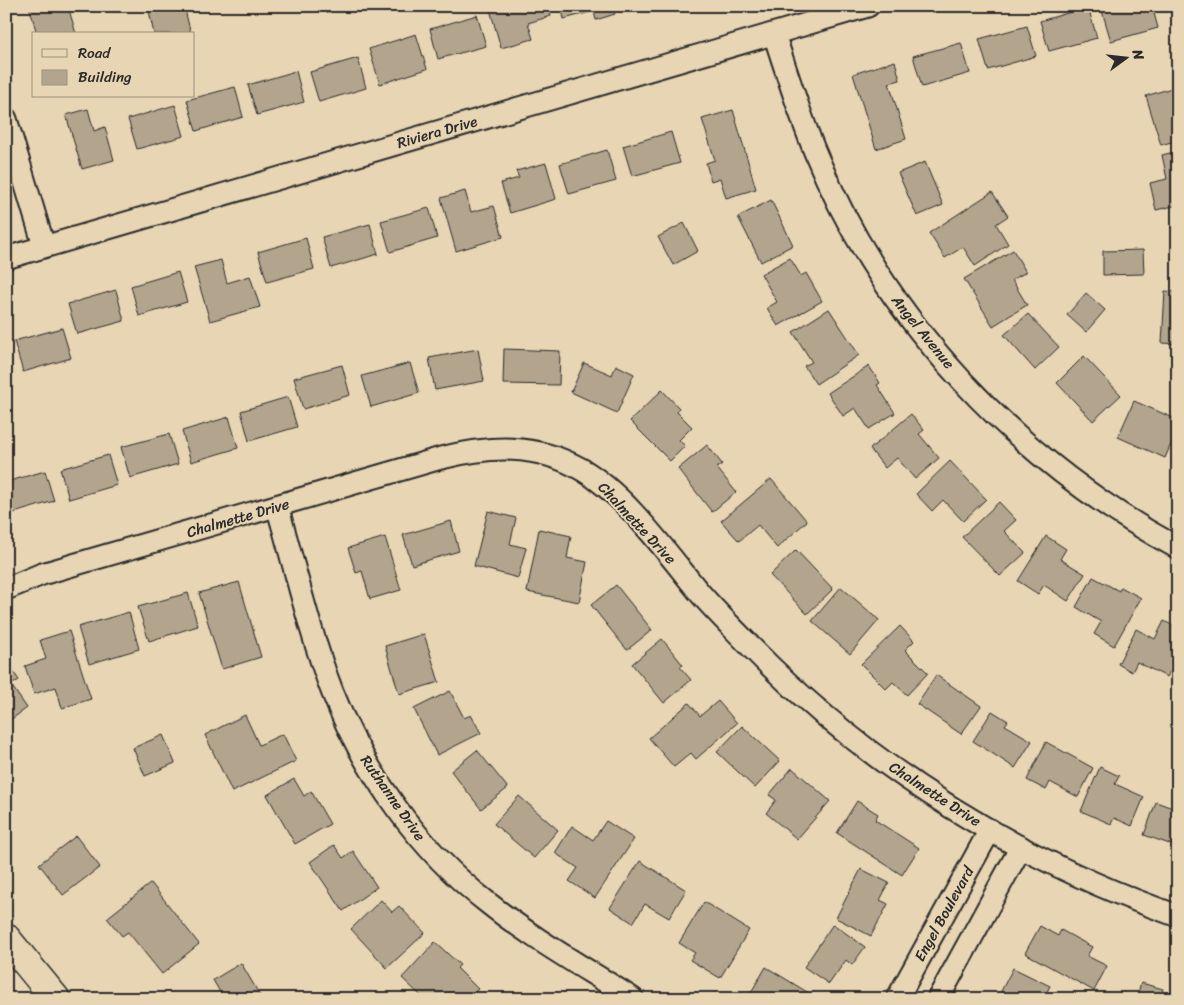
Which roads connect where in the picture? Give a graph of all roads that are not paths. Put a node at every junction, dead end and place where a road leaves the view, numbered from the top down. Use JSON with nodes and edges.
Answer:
{"nodes":[{"id":1,"x":868,"y":6,"type":"edge"},
{"id":2,"x":774,"y":34,"type":"junction"},
{"id":3,"x":6,"y":119,"type":"edge"},
{"id":4,"x":44,"y":246,"type":"junction"},
{"id":5,"x":6,"y":258,"type":"edge"},
{"id":6,"x":277,"y":506,"type":"junction"},
{"id":7,"x":1178,"y":548,"type":"edge"},
{"id":8,"x":6,"y":589,"type":"edge"},
{"id":9,"x":990,"y":830,"type":"junction"},
{"id":10,"x":1021,"y":847,"type":"junction"},
{"id":11,"x":1178,"y":916,"type":"edge"},
{"id":12,"x":6,"y":938,"type":"edge"},
{"id":13,"x":56,"y":999,"type":"edge"},
{"id":14,"x":633,"y":999,"type":"edge"},
{"id":15,"x":897,"y":999,"type":"edge"},
{"id":16,"x":938,"y":999,"type":"edge"}],
"edges":[{"from":1,"to":2,"type":"street","name":"Riviera Drive"},
{"from":2,"to":4,"type":"street","name":"Riviera Drive"},
{"from":2,"to":7,"type":"street","name":"Angel Avenue"},
{"from":3,"to":4,"type":"street"},
{"from":4,"to":5,"type":"street","name":"Riviera Drive"},
{"from":6,"to":8,"type":"street","name":"Chalmette Drive"},
{"from":6,"to":9,"type":"street","name":"Chalmette Drive"},
{"from":6,"to":14,"type":"street","name":"Ruthanne Drive"},
{"from":9,"to":10,"type":"street","name":"Chalmette Drive"},
{"from":9,"to":15,"type":"street","name":"Engel Boulevard"},
{"from":10,"to":11,"type":"street","name":"Chalmette Drive"},
{"from":10,"to":16,"type":"street"},
{"from":12,"to":13,"type":"street"}]}
